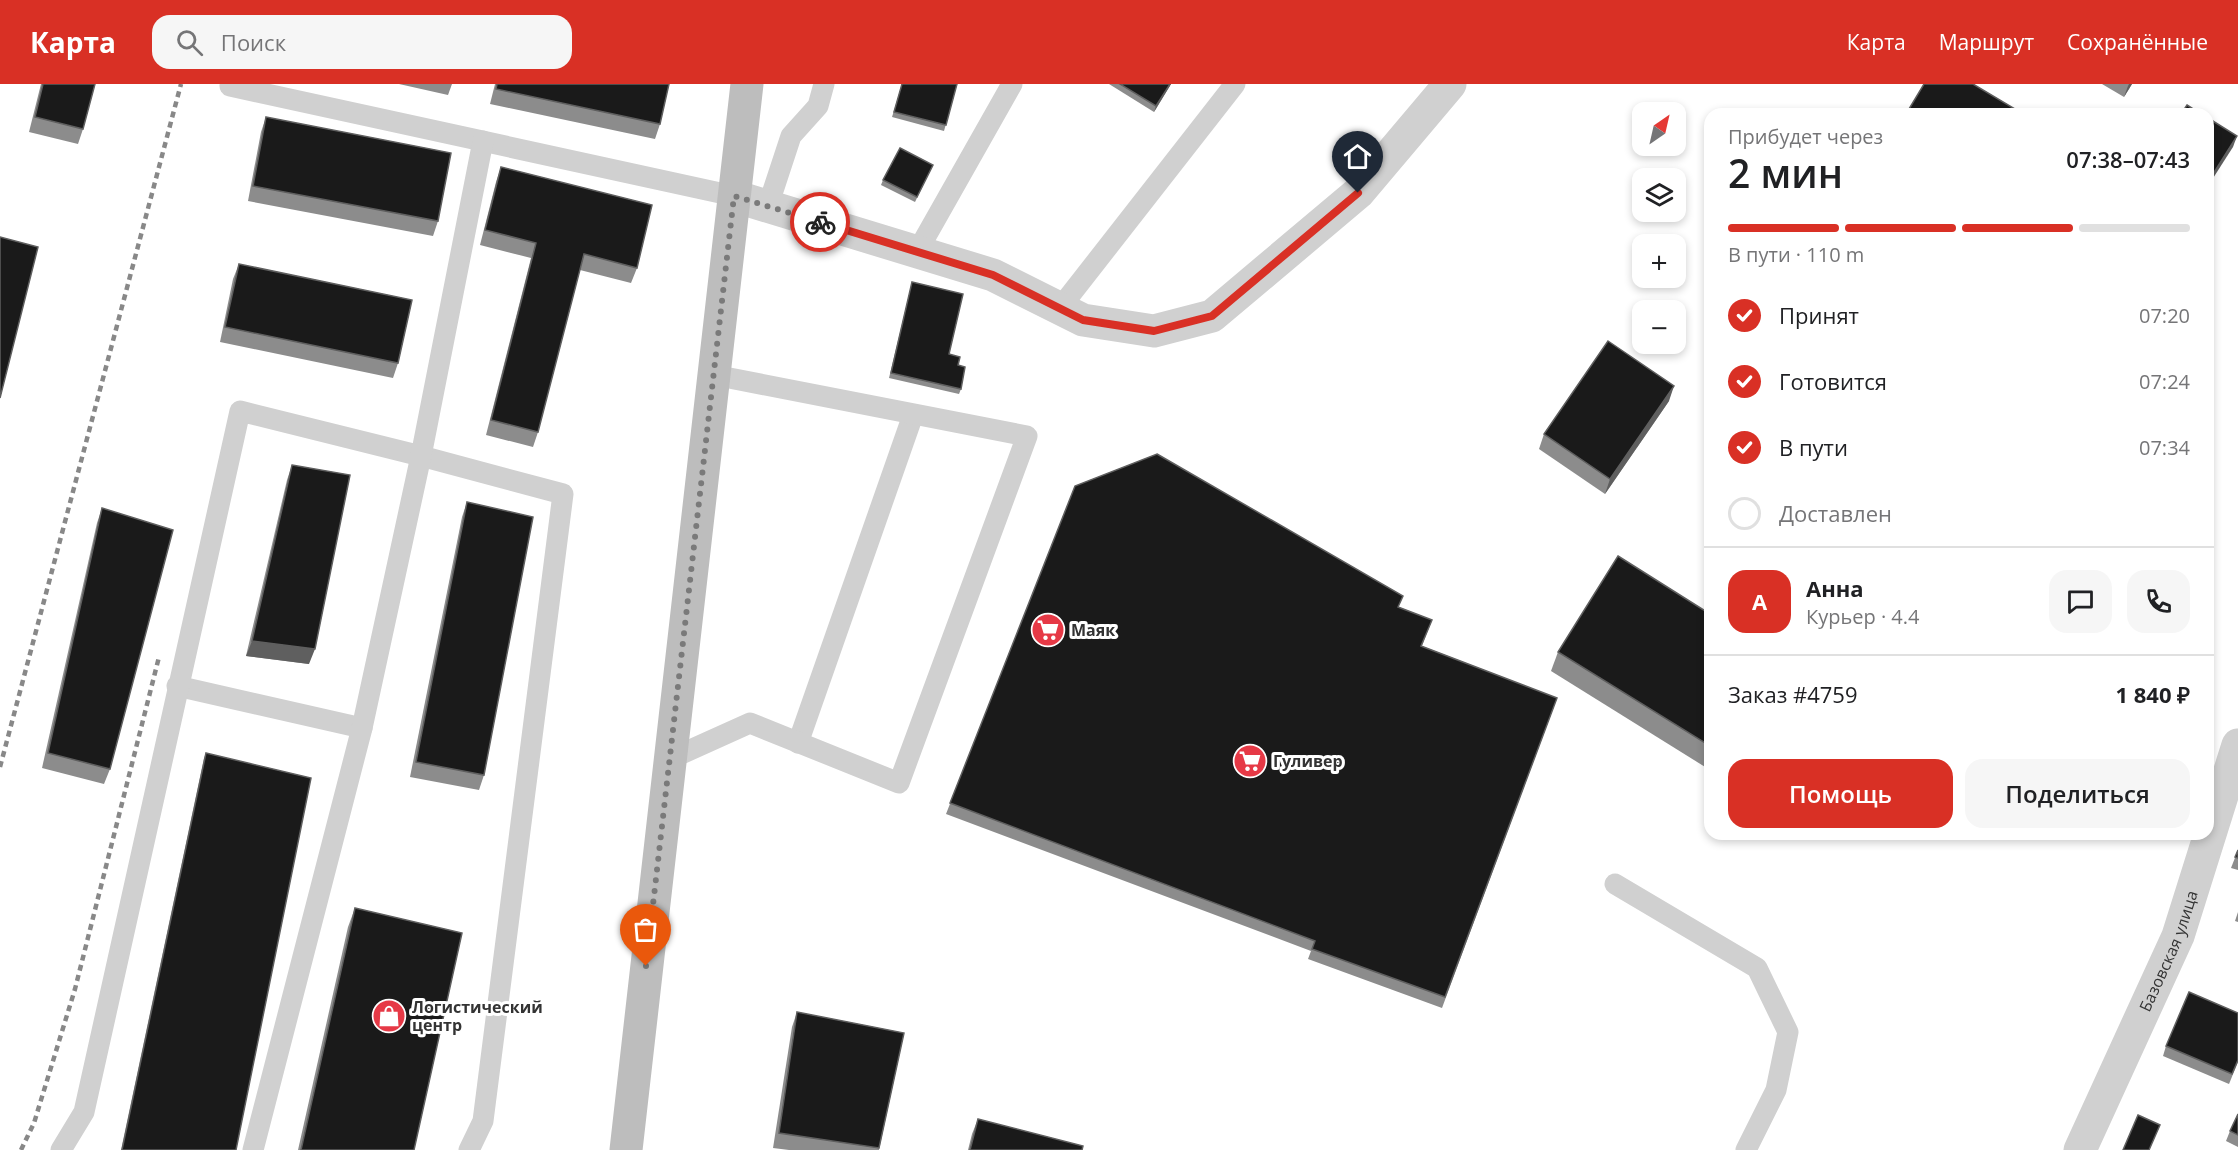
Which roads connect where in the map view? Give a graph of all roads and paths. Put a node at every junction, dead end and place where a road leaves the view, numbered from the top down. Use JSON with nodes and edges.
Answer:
{"nodes":[{"id":1,"x":747,"y":84,"type":"edge"},
{"id":2,"x":824,"y":84,"type":"edge"},
{"id":3,"x":1012,"y":84,"type":"edge"},
{"id":4,"x":1235,"y":84,"type":"edge"},
{"id":5,"x":1450,"y":84,"type":"edge"},
{"id":6,"x":230,"y":86,"type":"dead end"},
{"id":7,"x":483,"y":141,"type":"junction"},
{"id":8,"x":734,"y":196,"type":"junction"},
{"id":9,"x":768,"y":206,"type":"junction"},
{"id":10,"x":916,"y":252,"type":"junction"},
{"id":11,"x":1060,"y":308,"type":"junction"},
{"id":12,"x":714,"y":375,"type":"junction"},
{"id":13,"x":913,"y":415,"type":"junction"},
{"id":14,"x":421,"y":456,"type":"junction"},
{"id":15,"x":177,"y":686,"type":"junction"},
{"id":16,"x":362,"y":728,"type":"junction"},
{"id":17,"x":798,"y":743,"type":"junction"},
{"id":18,"x":2238,"y":745,"type":"edge"},
{"id":19,"x":670,"y":759,"type":"junction"},
{"id":20,"x":2214,"y":821,"type":"edge"},
{"id":21,"x":2208,"y":840,"type":"edge"},
{"id":22,"x":1615,"y":884,"type":"dead end"},
{"id":23,"x":61,"y":1150,"type":"edge"},
{"id":24,"x":254,"y":1150,"type":"edge"},
{"id":25,"x":469,"y":1150,"type":"edge"},
{"id":26,"x":626,"y":1150,"type":"edge"},
{"id":27,"x":1746,"y":1150,"type":"edge"},
{"id":28,"x":2080,"y":1150,"type":"edge"}],
"edges":[{"from":1,"to":8,"type":"main road"},
{"from":2,"to":9,"type":"lane"},
{"from":3,"to":10,"type":"lane"},
{"from":4,"to":11,"type":"lane"},
{"from":5,"to":11,"type":"street"},
{"from":6,"to":7,"type":"lane"},
{"from":7,"to":8,"type":"lane"},
{"from":7,"to":14,"type":"lane"},
{"from":8,"to":9,"type":"street"},
{"from":8,"to":12,"type":"main road"},
{"from":9,"to":10,"type":"street"},
{"from":10,"to":11,"type":"street"},
{"from":12,"to":13,"type":"lane"},
{"from":12,"to":19,"type":"main road"},
{"from":13,"to":17,"type":"lane"},
{"from":13,"to":17,"type":"lane"},
{"from":14,"to":15,"type":"lane"},
{"from":14,"to":16,"type":"lane"},
{"from":14,"to":25,"type":"lane"},
{"from":15,"to":16,"type":"lane"},
{"from":15,"to":23,"type":"lane"},
{"from":16,"to":24,"type":"lane"},
{"from":17,"to":19,"type":"lane"},
{"from":18,"to":20,"type":"street","name":"Базовская улица"},
{"from":19,"to":26,"type":"main road"},
{"from":21,"to":28,"type":"street","name":"Базовская улица"},
{"from":22,"to":27,"type":"lane"}]}
